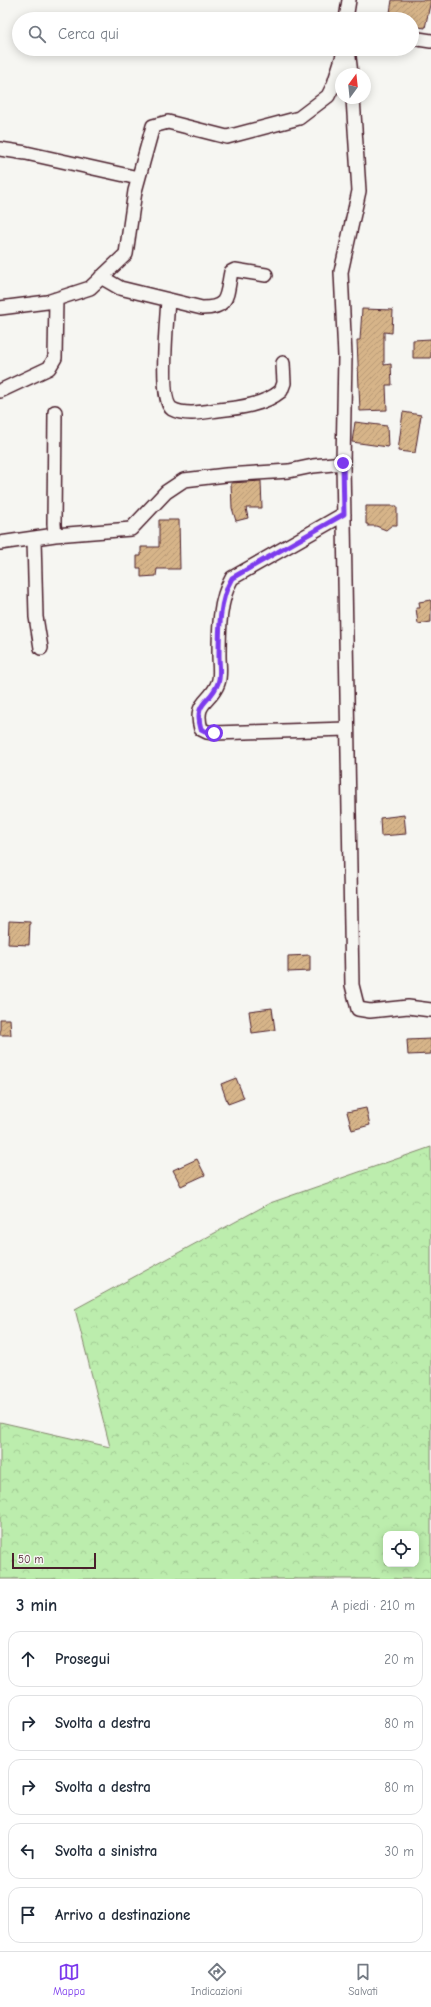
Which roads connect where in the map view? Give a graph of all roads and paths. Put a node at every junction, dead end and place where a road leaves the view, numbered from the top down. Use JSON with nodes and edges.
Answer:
{"nodes":[{"id":1,"x":349,"y":0,"type":"edge"},
{"id":2,"x":347,"y":12,"type":"edge"},
{"id":3,"x":419,"y":39,"type":"edge"},
{"id":4,"x":431,"y":42,"type":"edge"},
{"id":5,"x":343,"y":56,"type":"edge"},
{"id":6,"x":349,"y":56,"type":"edge"},
{"id":7,"x":350,"y":68,"type":"edge"},
{"id":8,"x":353,"y":104,"type":"edge"},
{"id":9,"x":0,"y":149,"type":"edge"},
{"id":10,"x":138,"y":178,"type":"junction"},
{"id":11,"x":266,"y":274,"type":"dead end"},
{"id":12,"x":101,"y":277,"type":"junction"},
{"id":13,"x":56,"y":299,"type":"junction"},
{"id":14,"x":168,"y":300,"type":"junction"},
{"id":15,"x":0,"y":308,"type":"edge"},
{"id":16,"x":282,"y":363,"type":"dead end"},
{"id":17,"x":0,"y":391,"type":"edge"},
{"id":18,"x":55,"y":412,"type":"dead end"},
{"id":19,"x":343,"y":463,"type":"junction"},
{"id":20,"x":344,"y":514,"type":"junction"},
{"id":21,"x":56,"y":535,"type":"junction"},
{"id":22,"x":34,"y":539,"type":"junction"},
{"id":23,"x":0,"y":543,"type":"edge"},
{"id":24,"x":41,"y":648,"type":"dead end"},
{"id":25,"x":347,"y":729,"type":"junction"},
{"id":26,"x":431,"y":1010,"type":"edge"}],
"edges":[{"from":1,"to":2,"type":"street"},
{"from":3,"to":4,"type":"street"},
{"from":5,"to":10,"type":"street"},
{"from":6,"to":7,"type":"street"},
{"from":8,"to":19,"type":"street"},
{"from":9,"to":10,"type":"street"},
{"from":10,"to":12,"type":"street"},
{"from":11,"to":14,"type":"street"},
{"from":12,"to":13,"type":"street"},
{"from":12,"to":14,"type":"street"},
{"from":13,"to":15,"type":"street"},
{"from":13,"to":17,"type":"street"},
{"from":14,"to":16,"type":"street"},
{"from":18,"to":21,"type":"street"},
{"from":19,"to":20,"type":"street"},
{"from":19,"to":21,"type":"street"},
{"from":20,"to":25,"type":"street"},
{"from":20,"to":25,"type":"street"},
{"from":21,"to":22,"type":"street"},
{"from":22,"to":23,"type":"street"},
{"from":22,"to":24,"type":"street"},
{"from":25,"to":26,"type":"street"}]}
